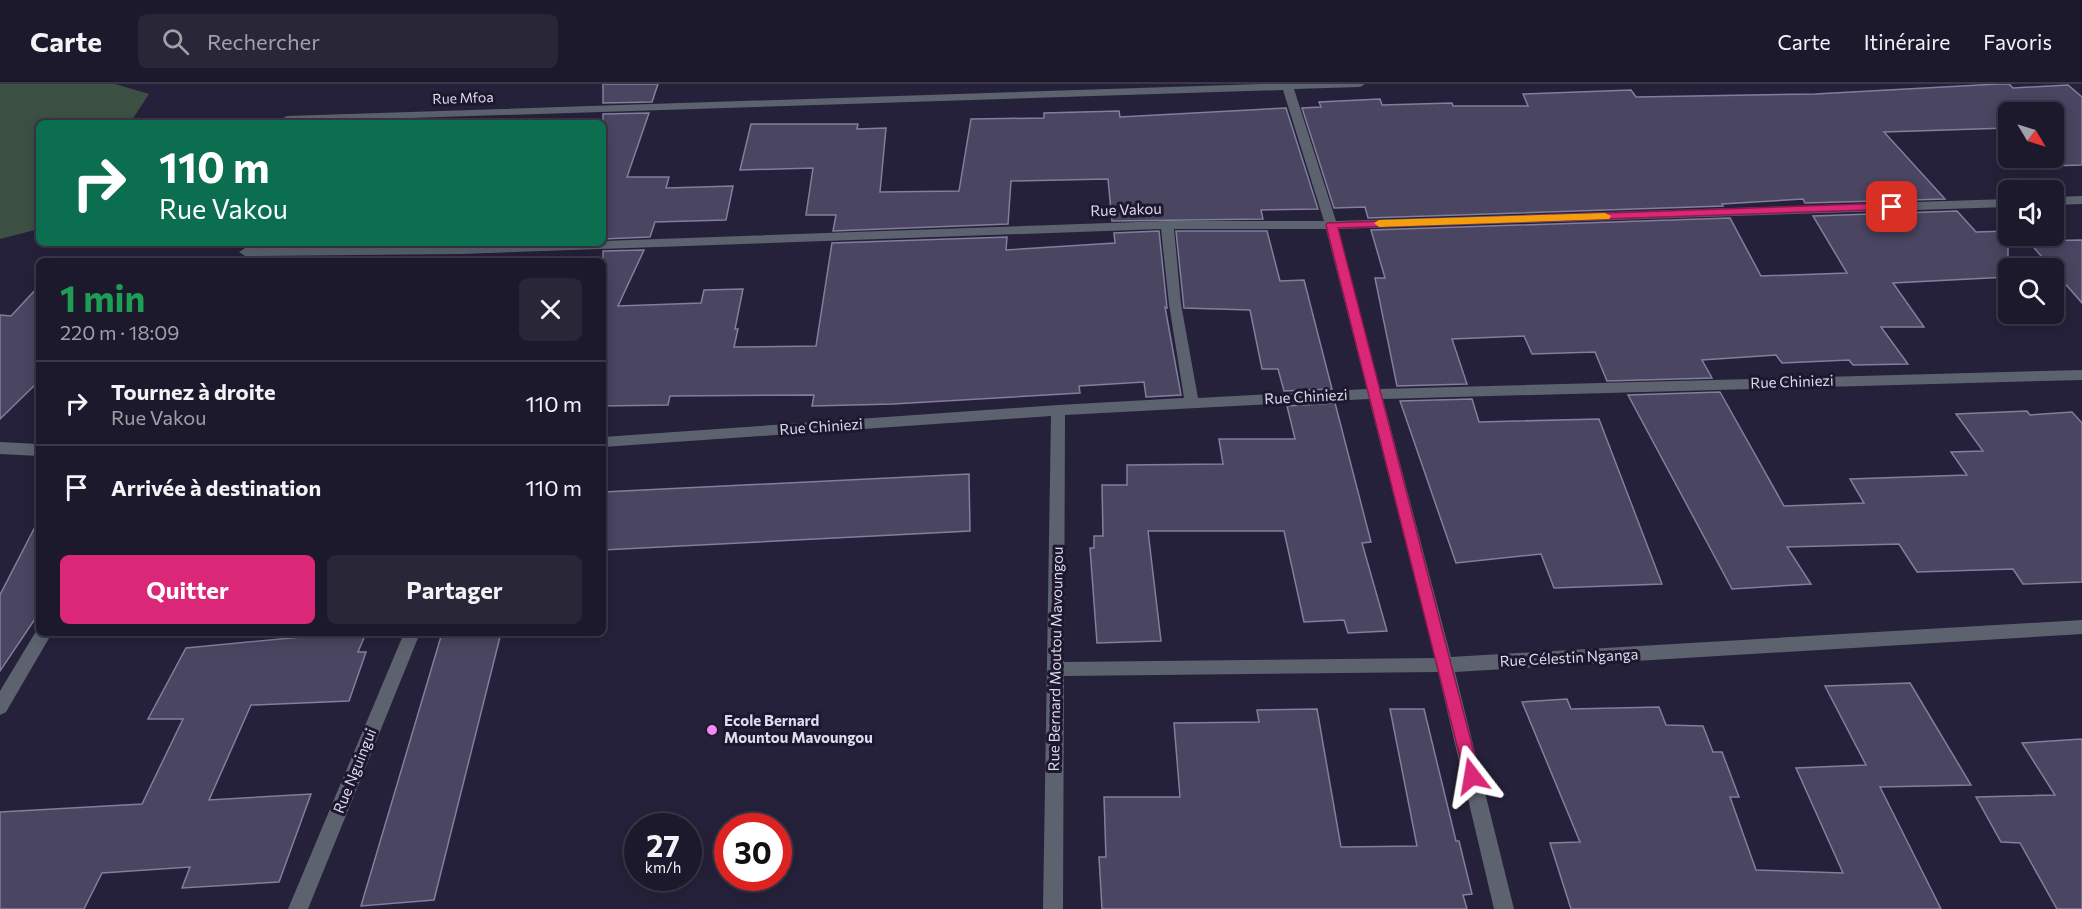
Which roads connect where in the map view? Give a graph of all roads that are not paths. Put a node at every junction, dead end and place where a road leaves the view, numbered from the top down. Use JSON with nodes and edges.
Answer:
{"nodes":[{"id":1,"x":1360,"y":84,"type":"edge"},
{"id":2,"x":1287,"y":85,"type":"edge"},
{"id":3,"x":287,"y":119,"type":"dead end"},
{"id":4,"x":2082,"y":200,"type":"edge"},
{"id":5,"x":2064,"y":201,"type":"edge"},
{"id":6,"x":1998,"y":203,"type":"edge"},
{"id":7,"x":1167,"y":225,"type":"junction"},
{"id":8,"x":1331,"y":225,"type":"junction"},
{"id":9,"x":606,"y":244,"type":"edge"},
{"id":10,"x":559,"y":246,"type":"edge"},
{"id":11,"x":245,"y":252,"type":"dead end"},
{"id":12,"x":2082,"y":375,"type":"edge"},
{"id":13,"x":1375,"y":394,"type":"junction"},
{"id":14,"x":1192,"y":403,"type":"junction"},
{"id":15,"x":1058,"y":410,"type":"junction"},
{"id":16,"x":606,"y":442,"type":"edge"},
{"id":17,"x":0,"y":448,"type":"edge"},
{"id":18,"x":36,"y":450,"type":"edge"},
{"id":19,"x":2082,"y":627,"type":"edge"},
{"id":20,"x":42,"y":636,"type":"edge"},
{"id":21,"x":411,"y":636,"type":"edge"},
{"id":22,"x":1445,"y":665,"type":"junction"},
{"id":23,"x":1056,"y":669,"type":"junction"},
{"id":24,"x":0,"y":707,"type":"edge"},
{"id":25,"x":298,"y":909,"type":"edge"},
{"id":26,"x":1053,"y":909,"type":"edge"},
{"id":27,"x":1504,"y":909,"type":"edge"}],
"edges":[{"from":1,"to":2,"type":"street","name":"Rue Mfoa"},
{"from":2,"to":3,"type":"street","name":"Rue Mfoa"},
{"from":2,"to":8,"type":"street"},
{"from":4,"to":5,"type":"street"},
{"from":6,"to":8,"type":"street","name":"Rue Vakou"},
{"from":7,"to":8,"type":"street","name":"Rue Vakou"},
{"from":7,"to":9,"type":"street","name":"Rue Vakou"},
{"from":7,"to":14,"type":"street"},
{"from":8,"to":13,"type":"street"},
{"from":10,"to":11,"type":"street","name":"Rue Vakou"},
{"from":12,"to":13,"type":"street","name":"Rue Chiniezi"},
{"from":13,"to":14,"type":"street","name":"Rue Chiniezi"},
{"from":13,"to":22,"type":"street"},
{"from":14,"to":15,"type":"street","name":"Rue Chiniezi"},
{"from":15,"to":16,"type":"street","name":"Rue Chiniezi"},
{"from":15,"to":23,"type":"street","name":"Rue Bernard Moutou Mavoungou"},
{"from":17,"to":18,"type":"street"},
{"from":19,"to":22,"type":"street","name":"Rue Célestin Nganga"},
{"from":20,"to":24,"type":"street"},
{"from":21,"to":25,"type":"street","name":"Rue Nguingui"},
{"from":22,"to":23,"type":"street","name":"Rue Célestin Nganga"},
{"from":22,"to":27,"type":"street"},
{"from":23,"to":26,"type":"street","name":"Rue Bernard Moutou Mavoungou"}]}
